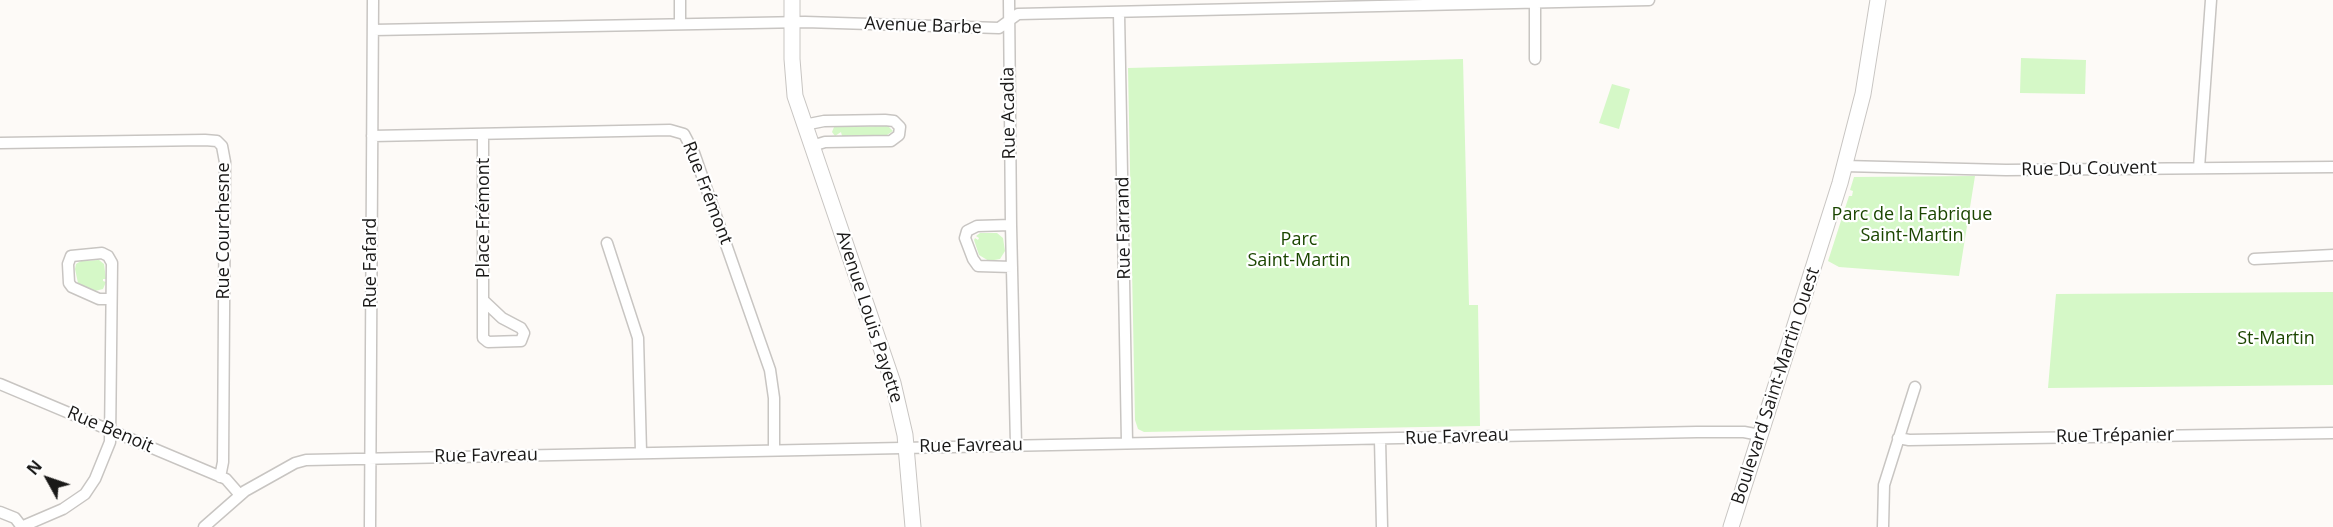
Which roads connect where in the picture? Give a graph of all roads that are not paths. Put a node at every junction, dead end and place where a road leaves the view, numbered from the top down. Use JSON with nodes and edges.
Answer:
{"nodes":[{"id":1,"x":373,"y":0,"type":"edge"},
{"id":2,"x":680,"y":0,"type":"edge"},
{"id":3,"x":792,"y":0,"type":"edge"},
{"id":4,"x":1009,"y":0,"type":"edge"},
{"id":5,"x":1649,"y":0,"type":"edge"},
{"id":6,"x":1878,"y":0,"type":"edge"},
{"id":7,"x":2211,"y":0,"type":"edge"},
{"id":8,"x":1368,"y":3,"type":"edge"},
{"id":9,"x":1535,"y":3,"type":"junction"},
{"id":10,"x":1119,"y":13,"type":"junction"},
{"id":11,"x":1008,"y":21,"type":"junction"},
{"id":12,"x":792,"y":22,"type":"junction"},
{"id":13,"x":680,"y":23,"type":"junction"},
{"id":14,"x":373,"y":30,"type":"junction"},
{"id":15,"x":1535,"y":59,"type":"dead end"},
{"id":16,"x":804,"y":125,"type":"junction"},
{"id":17,"x":483,"y":135,"type":"junction"},
{"id":18,"x":372,"y":136,"type":"junction"},
{"id":19,"x":0,"y":143,"type":"edge"},
{"id":20,"x":812,"y":146,"type":"junction"},
{"id":21,"x":1844,"y":166,"type":"junction"},
{"id":22,"x":2333,"y":167,"type":"edge"},
{"id":23,"x":2199,"y":168,"type":"junction"},
{"id":24,"x":1011,"y":225,"type":"junction"},
{"id":25,"x":607,"y":243,"type":"dead end"},
{"id":26,"x":2333,"y":255,"type":"edge"},
{"id":27,"x":2254,"y":259,"type":"dead end"},
{"id":28,"x":1012,"y":267,"type":"junction"},
{"id":29,"x":111,"y":299,"type":"junction"},
{"id":30,"x":484,"y":301,"type":"junction"},
{"id":31,"x":0,"y":384,"type":"edge"},
{"id":32,"x":1915,"y":387,"type":"dead end"},
{"id":33,"x":111,"y":430,"type":"junction"},
{"id":34,"x":2333,"y":433,"type":"edge"},
{"id":35,"x":1760,"y":435,"type":"junction"},
{"id":36,"x":1898,"y":438,"type":"junction"},
{"id":37,"x":1380,"y":439,"type":"junction"},
{"id":38,"x":1127,"y":442,"type":"junction"},
{"id":39,"x":1016,"y":445,"type":"junction"},
{"id":40,"x":906,"y":447,"type":"junction"},
{"id":41,"x":774,"y":450,"type":"junction"},
{"id":42,"x":641,"y":452,"type":"junction"},
{"id":43,"x":370,"y":459,"type":"junction"},
{"id":44,"x":220,"y":477,"type":"junction"},
{"id":45,"x":240,"y":495,"type":"junction"},
{"id":46,"x":0,"y":512,"type":"edge"},
{"id":47,"x":22,"y":527,"type":"edge"},
{"id":48,"x":204,"y":527,"type":"edge"},
{"id":49,"x":370,"y":527,"type":"edge"},
{"id":50,"x":913,"y":527,"type":"edge"},
{"id":51,"x":1382,"y":527,"type":"edge"},
{"id":52,"x":1731,"y":527,"type":"edge"},
{"id":53,"x":1883,"y":527,"type":"edge"}],
"edges":[{"from":1,"to":14,"type":"street","name":"Rue Fafard"},
{"from":2,"to":13,"type":"street"},
{"from":3,"to":12,"type":"street","name":"Avenue Louis Payette"},
{"from":4,"to":11,"type":"street","name":"Rue Acadia"},
{"from":5,"to":9,"type":"street","name":"Avenue Barbe"},
{"from":6,"to":21,"type":"street","name":"Boulevard Saint-Martin Ouest"},
{"from":7,"to":23,"type":"street"},
{"from":8,"to":9,"type":"street","name":"Avenue Barbe"},
{"from":8,"to":10,"type":"street","name":"Avenue Barbe"},
{"from":9,"to":15,"type":"street"},
{"from":10,"to":11,"type":"street","name":"Avenue Barbe"},
{"from":10,"to":38,"type":"street","name":"Rue Farrand"},
{"from":11,"to":12,"type":"street","name":"Avenue Barbe"},
{"from":11,"to":24,"type":"street","name":"Rue Acadia"},
{"from":12,"to":13,"type":"street","name":"Avenue Barbe"},
{"from":12,"to":16,"type":"street","name":"Avenue Louis Payette"},
{"from":13,"to":14,"type":"street","name":"Avenue Barbe"},
{"from":14,"to":18,"type":"street","name":"Rue Fafard"},
{"from":16,"to":20,"type":"street","name":"Avenue Louis Payette"},
{"from":16,"to":20,"type":"street"},
{"from":17,"to":18,"type":"street","name":"Rue Frémont"},
{"from":17,"to":30,"type":"street","name":"Place Frémont"},
{"from":17,"to":41,"type":"street","name":"Rue Frémont"},
{"from":18,"to":43,"type":"street","name":"Rue Fafard"},
{"from":19,"to":44,"type":"street","name":"Rue Courchesne"},
{"from":20,"to":40,"type":"street","name":"Avenue Louis Payette"},
{"from":21,"to":23,"type":"street","name":"Rue Du Couvent"},
{"from":21,"to":35,"type":"street","name":"Boulevard Saint-Martin Ouest"},
{"from":22,"to":23,"type":"street","name":"Rue Du Couvent"},
{"from":24,"to":28,"type":"street","name":"Rue Acadia"},
{"from":24,"to":28,"type":"street"},
{"from":25,"to":42,"type":"street"},
{"from":26,"to":27,"type":"street"},
{"from":28,"to":39,"type":"street","name":"Rue Acadia"},
{"from":29,"to":29,"type":"street"},
{"from":29,"to":33,"type":"street"},
{"from":30,"to":30,"type":"street","name":"Place Frémont"},
{"from":31,"to":33,"type":"street","name":"Rue Benoit"},
{"from":32,"to":36,"type":"street"},
{"from":33,"to":44,"type":"street","name":"Rue Benoit"},
{"from":33,"to":47,"type":"street"},
{"from":34,"to":36,"type":"street","name":"Rue Trépanier"},
{"from":35,"to":37,"type":"street","name":"Rue Favreau"},
{"from":35,"to":52,"type":"street","name":"Boulevard Saint-Martin Ouest"},
{"from":36,"to":53,"type":"street"},
{"from":37,"to":38,"type":"street","name":"Rue Favreau"},
{"from":37,"to":51,"type":"street"},
{"from":38,"to":39,"type":"street","name":"Rue Favreau"},
{"from":39,"to":40,"type":"street","name":"Rue Favreau"},
{"from":40,"to":41,"type":"street","name":"Rue Favreau"},
{"from":40,"to":50,"type":"street","name":"Avenue Louis Payette"},
{"from":41,"to":42,"type":"street","name":"Rue Favreau"},
{"from":42,"to":43,"type":"street","name":"Rue Favreau"},
{"from":43,"to":45,"type":"street","name":"Rue Favreau"},
{"from":43,"to":49,"type":"street","name":"Rue Fafard"},
{"from":44,"to":45,"type":"street"},
{"from":45,"to":48,"type":"street","name":"Rue Favreau"},
{"from":46,"to":47,"type":"street"}]}
